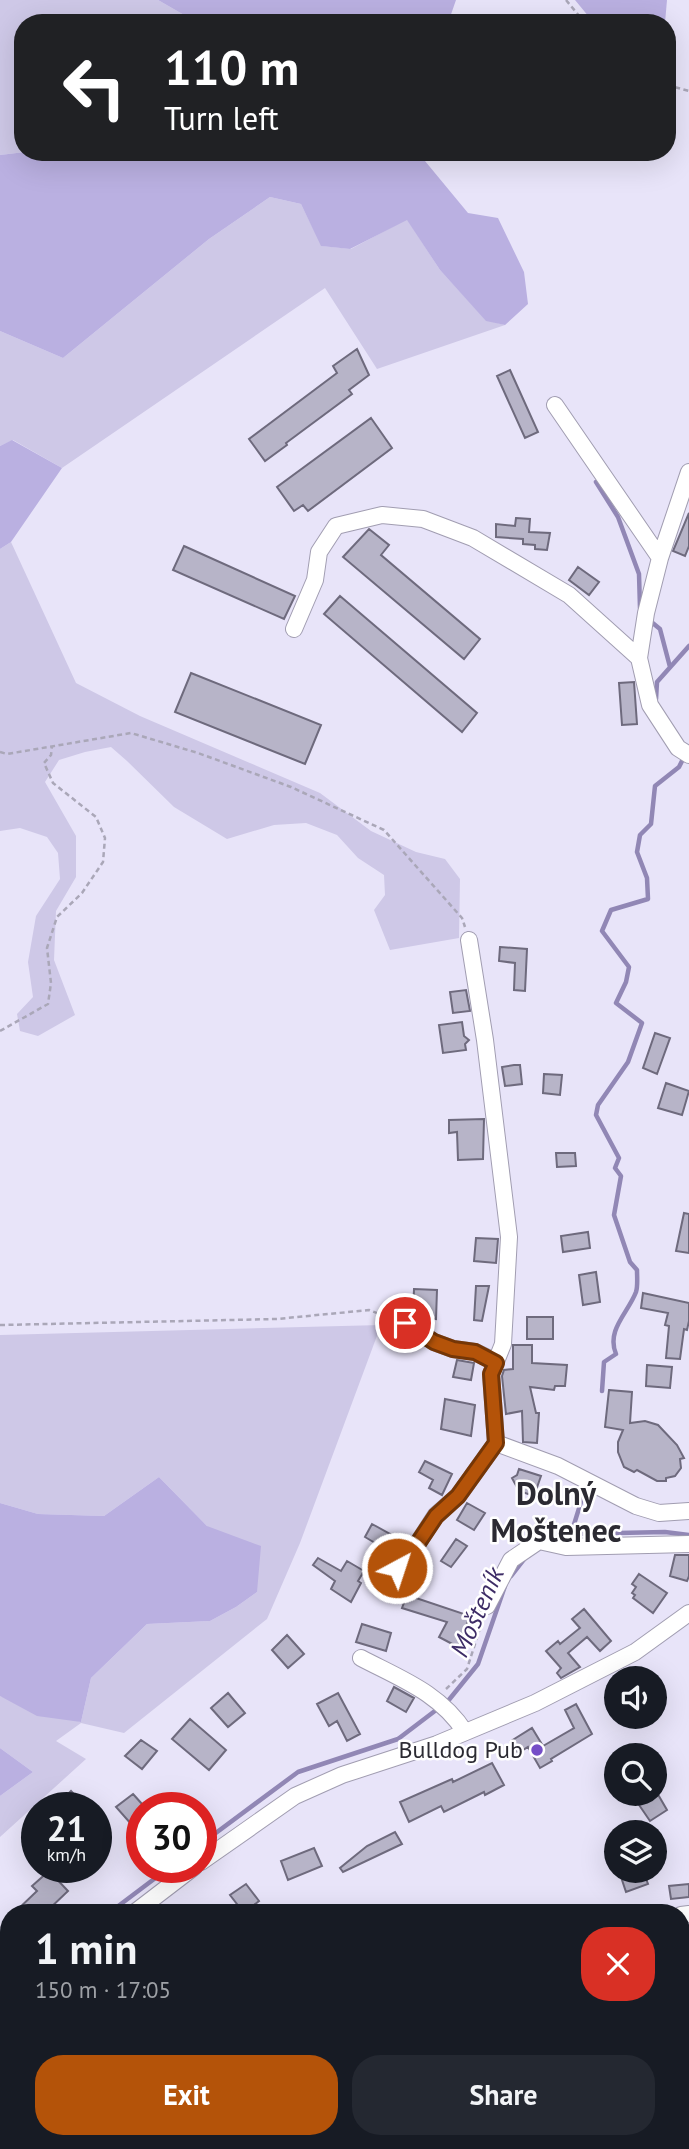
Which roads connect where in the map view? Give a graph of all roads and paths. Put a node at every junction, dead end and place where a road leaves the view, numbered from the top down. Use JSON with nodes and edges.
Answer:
{"nodes":[{"id":1,"x":566,"y":0,"type":"edge"},
{"id":2,"x":578,"y":14,"type":"edge"},
{"id":3,"x":555,"y":405,"type":"dead end"},
{"id":4,"x":689,"y":472,"type":"edge"},
{"id":5,"x":660,"y":558,"type":"junction"},
{"id":6,"x":294,"y":629,"type":"dead end"},
{"id":7,"x":639,"y":658,"type":"junction"},
{"id":8,"x":52,"y":746,"type":"junction"},
{"id":9,"x":0,"y":752,"type":"edge"},
{"id":10,"x":685,"y":753,"type":"edge"},
{"id":11,"x":469,"y":940,"type":"joint"},
{"id":12,"x":0,"y":1031,"type":"edge"},
{"id":13,"x":405,"y":1323,"type":"joint"},
{"id":14,"x":0,"y":1325,"type":"edge"},
{"id":15,"x":496,"y":1363,"type":"junction"},
{"id":16,"x":496,"y":1443,"type":"junction"},
{"id":17,"x":689,"y":1511,"type":"edge"},
{"id":18,"x":689,"y":1544,"type":"edge"},
{"id":19,"x":382,"y":1584,"type":"dead end"},
{"id":20,"x":487,"y":1606,"type":"joint"},
{"id":21,"x":689,"y":1614,"type":"edge"},
{"id":22,"x":361,"y":1658,"type":"dead end"},
{"id":23,"x":436,"y":1700,"type":"junction"},
{"id":24,"x":465,"y":1732,"type":"junction"},
{"id":25,"x":217,"y":1851,"type":"edge"},
{"id":26,"x":173,"y":1883,"type":"edge"},
{"id":27,"x":146,"y":1904,"type":"edge"}],
"edges":[{"from":1,"to":2,"type":"path"},
{"from":3,"to":5,"type":"street"},
{"from":4,"to":5,"type":"street"},
{"from":5,"to":7,"type":"street"},
{"from":6,"to":7,"type":"street"},
{"from":7,"to":10,"type":"street"},
{"from":8,"to":9,"type":"path"},
{"from":8,"to":11,"type":"path"},
{"from":8,"to":12,"type":"path"},
{"from":11,"to":15,"type":"street"},
{"from":13,"to":14,"type":"path"},
{"from":13,"to":15,"type":"street"},
{"from":15,"to":16,"type":"street"},
{"from":16,"to":17,"type":"street"},
{"from":16,"to":19,"type":"street"},
{"from":18,"to":20,"type":"street"},
{"from":20,"to":23,"type":"path"},
{"from":21,"to":24,"type":"street"},
{"from":22,"to":23,"type":"street"},
{"from":23,"to":24,"type":"street"},
{"from":24,"to":25,"type":"street"},
{"from":26,"to":27,"type":"street"}]}
